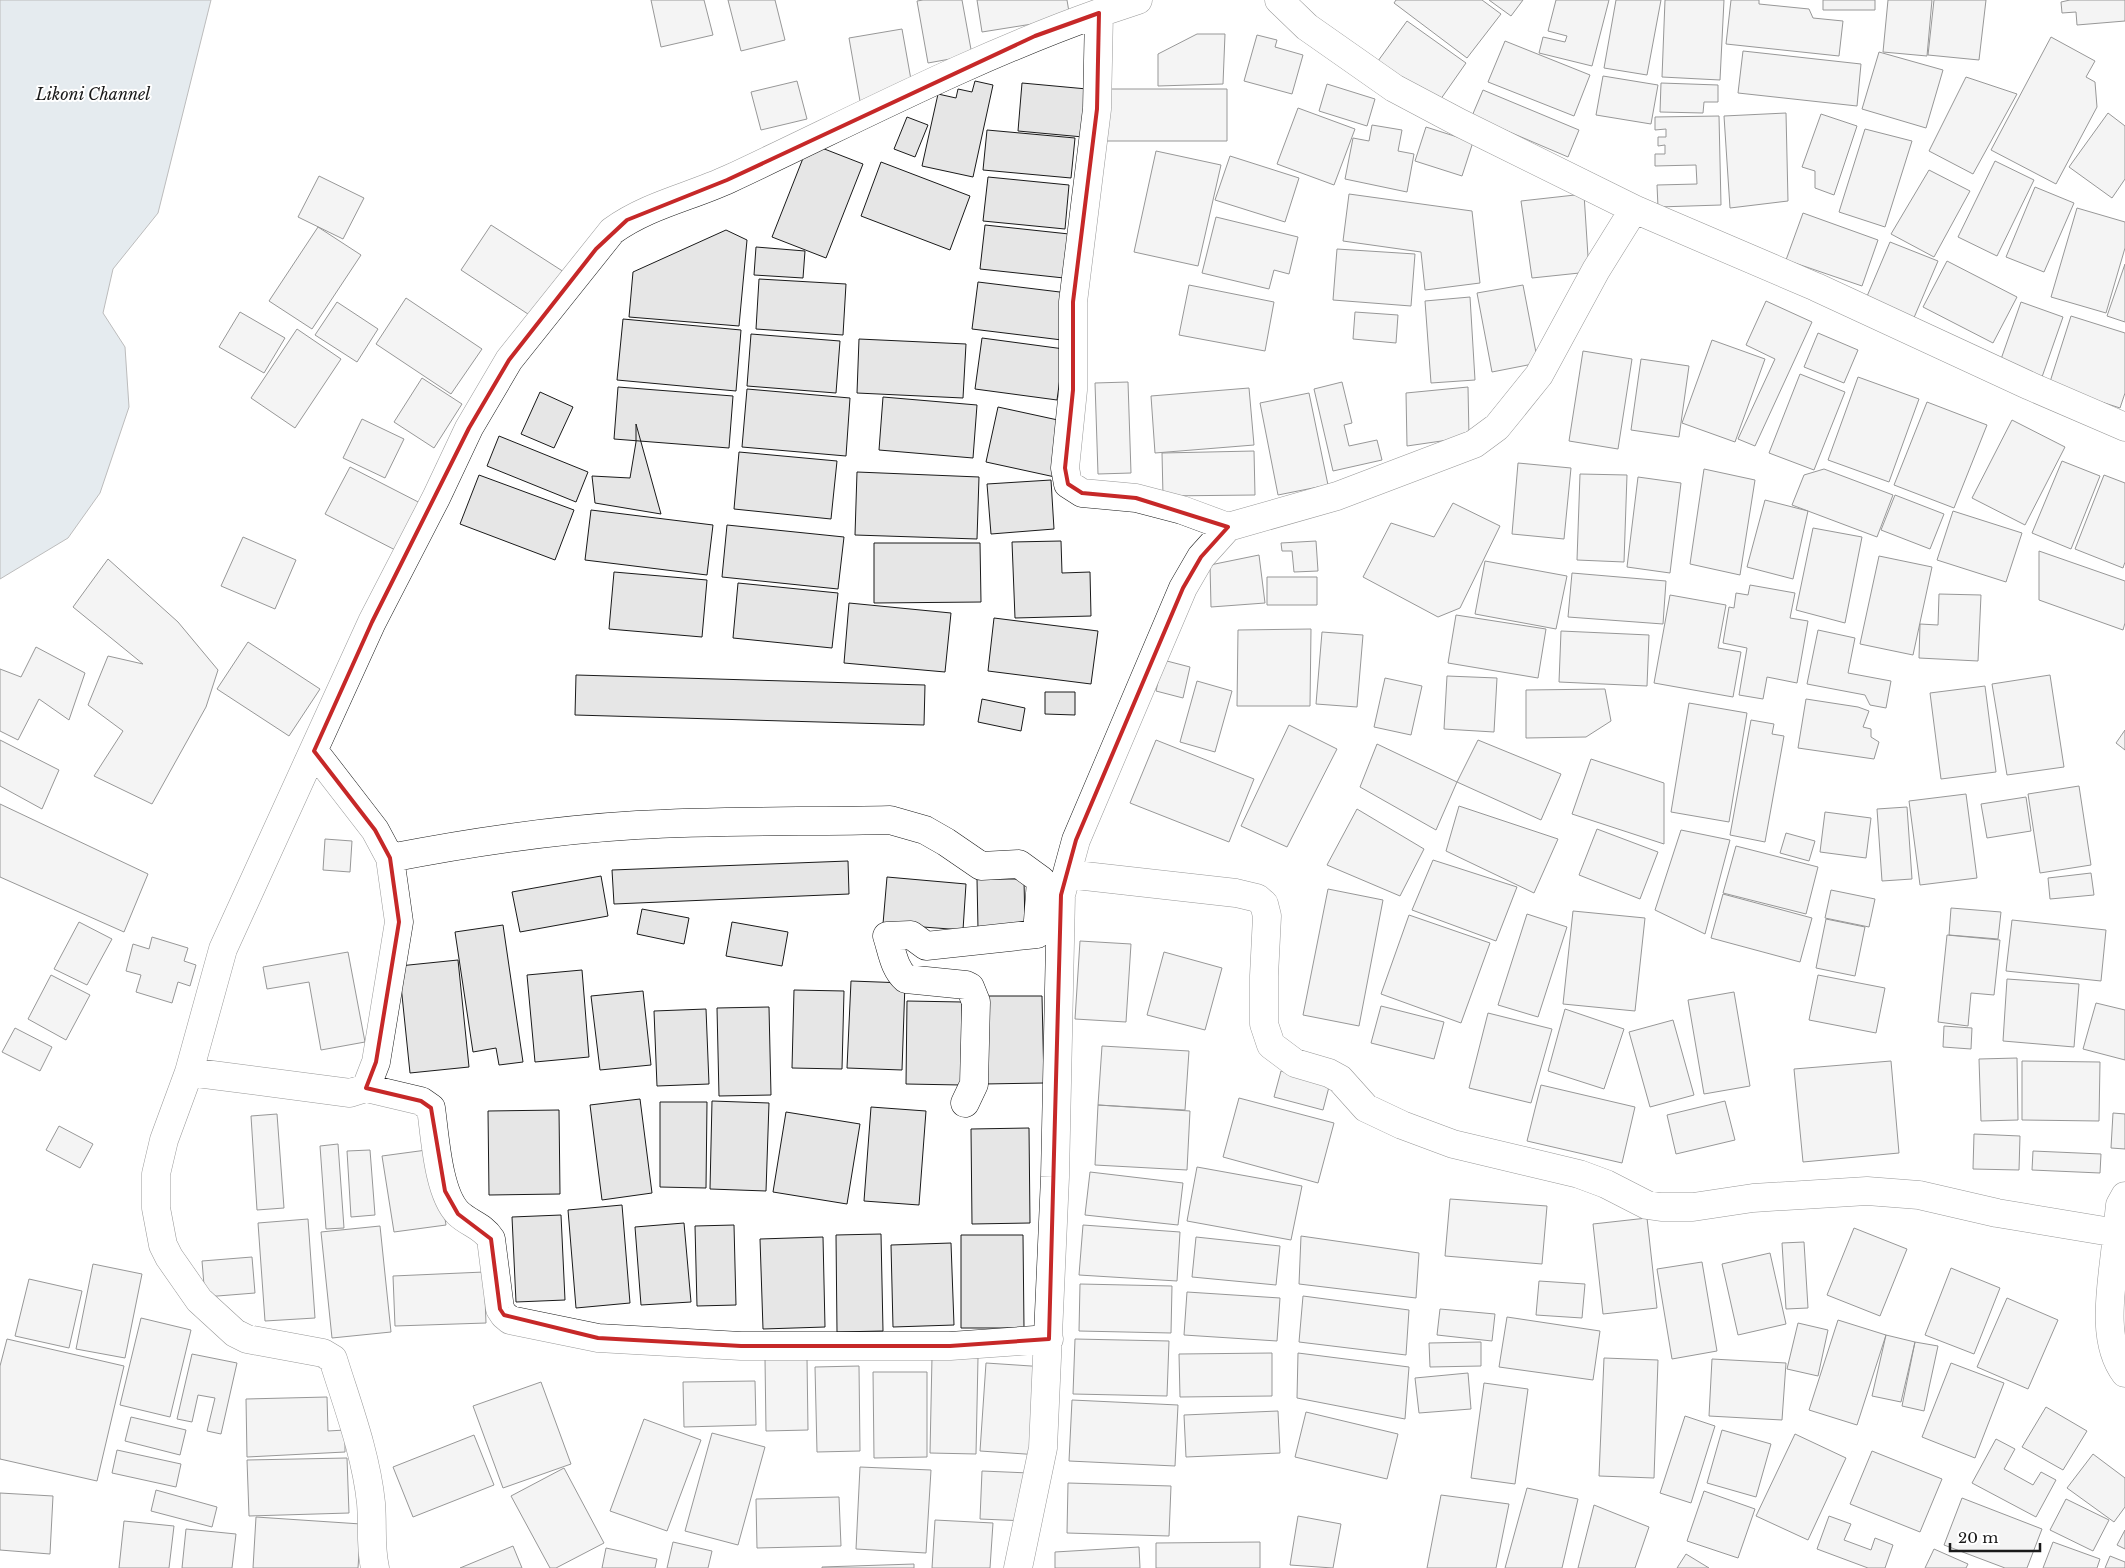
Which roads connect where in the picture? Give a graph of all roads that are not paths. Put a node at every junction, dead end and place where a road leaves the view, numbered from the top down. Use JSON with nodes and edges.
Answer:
{"nodes":[{"id":1,"x":1138,"y":0,"type":"edge"},
{"id":2,"x":1279,"y":0,"type":"edge"},
{"id":3,"x":1099,"y":14,"type":"junction"},
{"id":4,"x":1634,"y":209,"type":"junction"},
{"id":5,"x":2125,"y":427,"type":"edge"},
{"id":6,"x":1228,"y":527,"type":"junction"},
{"id":7,"x":314,"y":752,"type":"junction"},
{"id":8,"x":390,"y":858,"type":"junction"},
{"id":9,"x":1067,"y":874,"type":"junction"},
{"id":10,"x":1062,"y":917,"type":"junction"},
{"id":11,"x":1037,"y":934,"type":"junction"},
{"id":12,"x":189,"y":1072,"type":"junction"},
{"id":13,"x":366,"y":1088,"type":"junction"},
{"id":14,"x":965,"y":1104,"type":"dead end"},
{"id":15,"x":2125,"y":1196,"type":"edge"},
{"id":16,"x":2117,"y":1234,"type":"junction"},
{"id":17,"x":1049,"y":1338,"type":"junction"},
{"id":18,"x":2125,"y":1373,"type":"edge"},
{"id":19,"x":375,"y":1568,"type":"edge"},
{"id":20,"x":1018,"y":1568,"type":"edge"}],
"edges":[{"from":1,"to":3,"type":"street"},
{"from":2,"to":4,"type":"street"},
{"from":3,"to":6,"type":"street"},
{"from":3,"to":7,"type":"street"},
{"from":4,"to":5,"type":"street"},
{"from":4,"to":6,"type":"street"},
{"from":6,"to":9,"type":"street"},
{"from":7,"to":8,"type":"street"},
{"from":7,"to":12,"type":"street"},
{"from":8,"to":11,"type":"street"},
{"from":8,"to":13,"type":"street"},
{"from":9,"to":10,"type":"street"},
{"from":9,"to":16,"type":"street"},
{"from":10,"to":11,"type":"street"},
{"from":10,"to":17,"type":"street"},
{"from":11,"to":14,"type":"street"},
{"from":12,"to":13,"type":"street"},
{"from":12,"to":19,"type":"street"},
{"from":13,"to":17,"type":"street"},
{"from":15,"to":16,"type":"street"},
{"from":16,"to":18,"type":"street"},
{"from":17,"to":20,"type":"street"}]}
